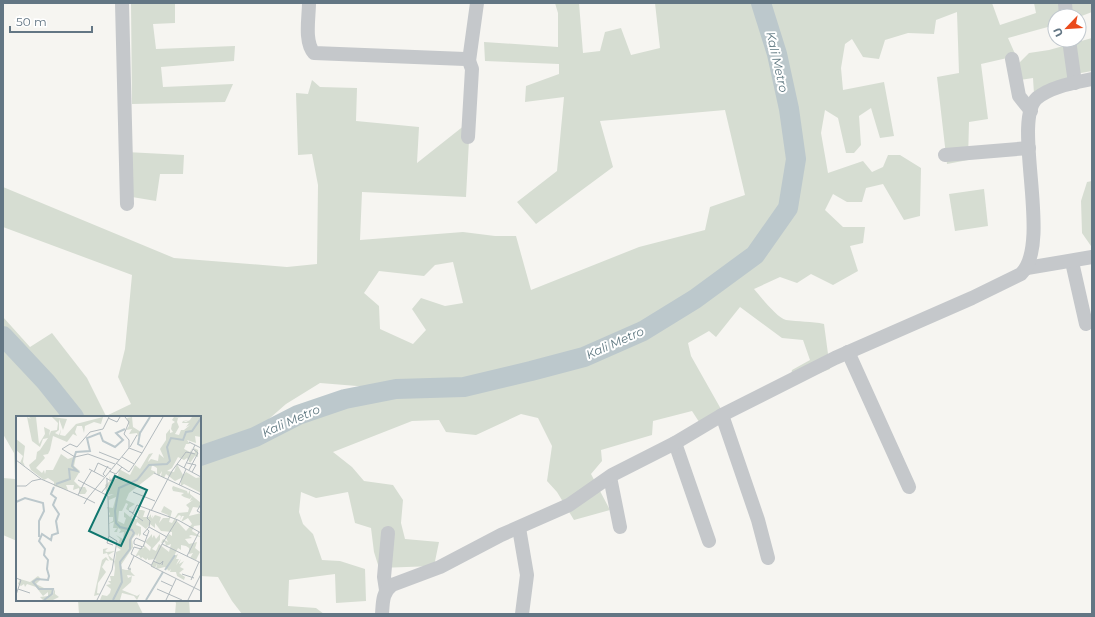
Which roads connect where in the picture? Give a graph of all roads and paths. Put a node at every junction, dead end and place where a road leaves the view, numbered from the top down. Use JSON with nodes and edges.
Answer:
{"nodes":[{"id":1,"x":122,"y":3,"type":"edge"},
{"id":2,"x":309,"y":3,"type":"edge"},
{"id":3,"x":477,"y":3,"type":"edge"},
{"id":4,"x":1071,"y":48,"type":"edge"},
{"id":5,"x":1012,"y":59,"type":"dead end"},
{"id":6,"x":469,"y":61,"type":"junction"},
{"id":7,"x":1092,"y":79,"type":"edge"},
{"id":8,"x":1075,"y":83,"type":"junction"},
{"id":9,"x":1031,"y":111,"type":"junction"},
{"id":10,"x":468,"y":137,"type":"dead end"},
{"id":11,"x":1029,"y":148,"type":"junction"},
{"id":12,"x":945,"y":155,"type":"dead end"},
{"id":13,"x":127,"y":204,"type":"dead end"},
{"id":14,"x":1092,"y":257,"type":"edge"},
{"id":15,"x":1072,"y":262,"type":"junction"},
{"id":16,"x":1027,"y":268,"type":"junction"},
{"id":17,"x":1086,"y":324,"type":"dead end"},
{"id":18,"x":848,"y":352,"type":"junction"},
{"id":19,"x":722,"y":415,"type":"junction"},
{"id":20,"x":675,"y":443,"type":"junction"},
{"id":21,"x":610,"y":477,"type":"junction"},
{"id":22,"x":909,"y":488,"type":"dead end"},
{"id":23,"x":620,"y":527,"type":"dead end"},
{"id":24,"x":519,"y":528,"type":"junction"},
{"id":25,"x":388,"y":533,"type":"dead end"},
{"id":26,"x":709,"y":541,"type":"dead end"},
{"id":27,"x":768,"y":558,"type":"dead end"},
{"id":28,"x":386,"y":590,"type":"junction"},
{"id":29,"x":382,"y":614,"type":"edge"},
{"id":30,"x":522,"y":614,"type":"edge"}],
"edges":[{"from":1,"to":13,"type":"street"},
{"from":2,"to":6,"type":"street"},
{"from":3,"to":6,"type":"street"},
{"from":4,"to":8,"type":"street"},
{"from":5,"to":9,"type":"street"},
{"from":6,"to":10,"type":"street"},
{"from":7,"to":8,"type":"street"},
{"from":8,"to":9,"type":"street"},
{"from":9,"to":11,"type":"street"},
{"from":11,"to":12,"type":"street"},
{"from":11,"to":16,"type":"street"},
{"from":14,"to":15,"type":"street"},
{"from":15,"to":16,"type":"street"},
{"from":15,"to":17,"type":"street"},
{"from":16,"to":18,"type":"street"},
{"from":18,"to":19,"type":"street"},
{"from":18,"to":22,"type":"street"},
{"from":19,"to":20,"type":"street"},
{"from":19,"to":27,"type":"street"},
{"from":20,"to":21,"type":"street"},
{"from":20,"to":26,"type":"street"},
{"from":21,"to":23,"type":"street"},
{"from":21,"to":24,"type":"street"},
{"from":24,"to":28,"type":"street"},
{"from":24,"to":30,"type":"street"},
{"from":25,"to":28,"type":"street"},
{"from":28,"to":29,"type":"street"}]}
